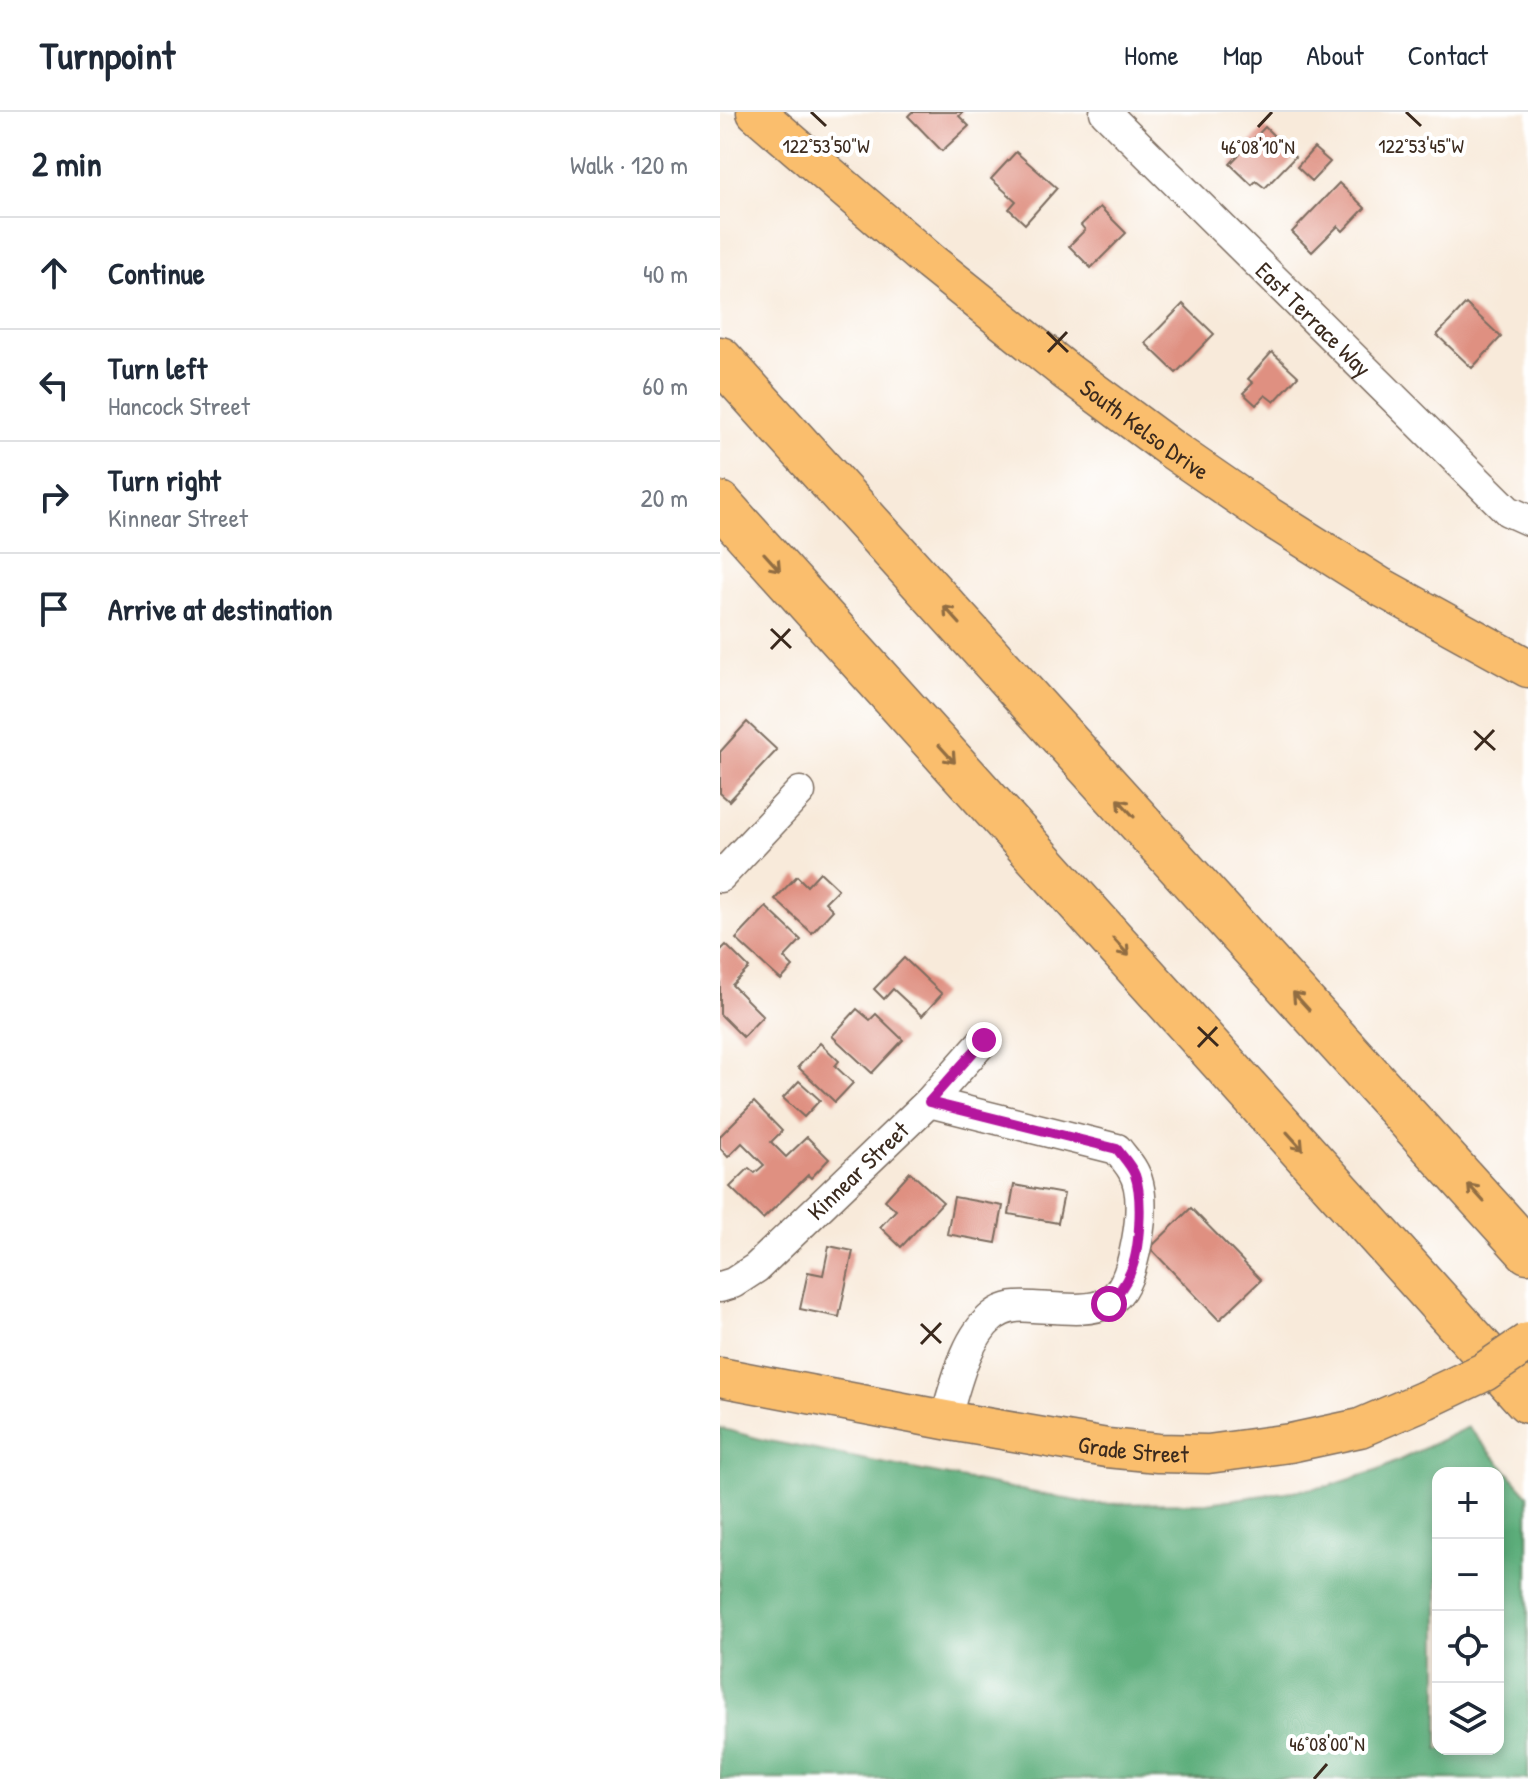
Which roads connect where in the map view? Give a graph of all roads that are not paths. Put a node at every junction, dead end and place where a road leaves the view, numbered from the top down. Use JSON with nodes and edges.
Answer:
{"nodes":[{"id":1,"x":1105,"y":112,"type":"edge"},
{"id":2,"x":762,"y":114,"type":"edge"},
{"id":3,"x":720,"y":359,"type":"edge"},
{"id":4,"x":720,"y":504,"type":"edge"},
{"id":5,"x":1528,"y":520,"type":"edge"},
{"id":6,"x":1528,"y":668,"type":"edge"},
{"id":7,"x":800,"y":792,"type":"dead end"},
{"id":8,"x":720,"y":877,"type":"edge"},
{"id":9,"x":984,"y":1040,"type":"dead end"},
{"id":10,"x":929,"y":1102,"type":"junction"},
{"id":11,"x":1528,"y":1251,"type":"edge"},
{"id":12,"x":720,"y":1287,"type":"edge"},
{"id":13,"x":1528,"y":1342,"type":"edge"},
{"id":14,"x":720,"y":1377,"type":"edge"},
{"id":15,"x":1528,"y":1401,"type":"edge"},
{"id":16,"x":945,"y":1420,"type":"junction"}],
"edges":[{"from":1,"to":5,"type":"street","name":"East Terrace Way"},
{"from":2,"to":6,"type":"main road","name":"South Kelso Drive"},
{"from":11,"to":3,"type":"highway","one_way":true},
{"from":4,"to":15,"type":"highway","one_way":true},
{"from":7,"to":8,"type":"street"},
{"from":9,"to":10,"type":"street","name":"Kinnear Street"},
{"from":10,"to":12,"type":"street","name":"Kinnear Street"},
{"from":10,"to":16,"type":"street"},
{"from":13,"to":16,"type":"main road","name":"Grade Street","bridge":true},
{"from":14,"to":16,"type":"main road","name":"Grade Street"}]}
